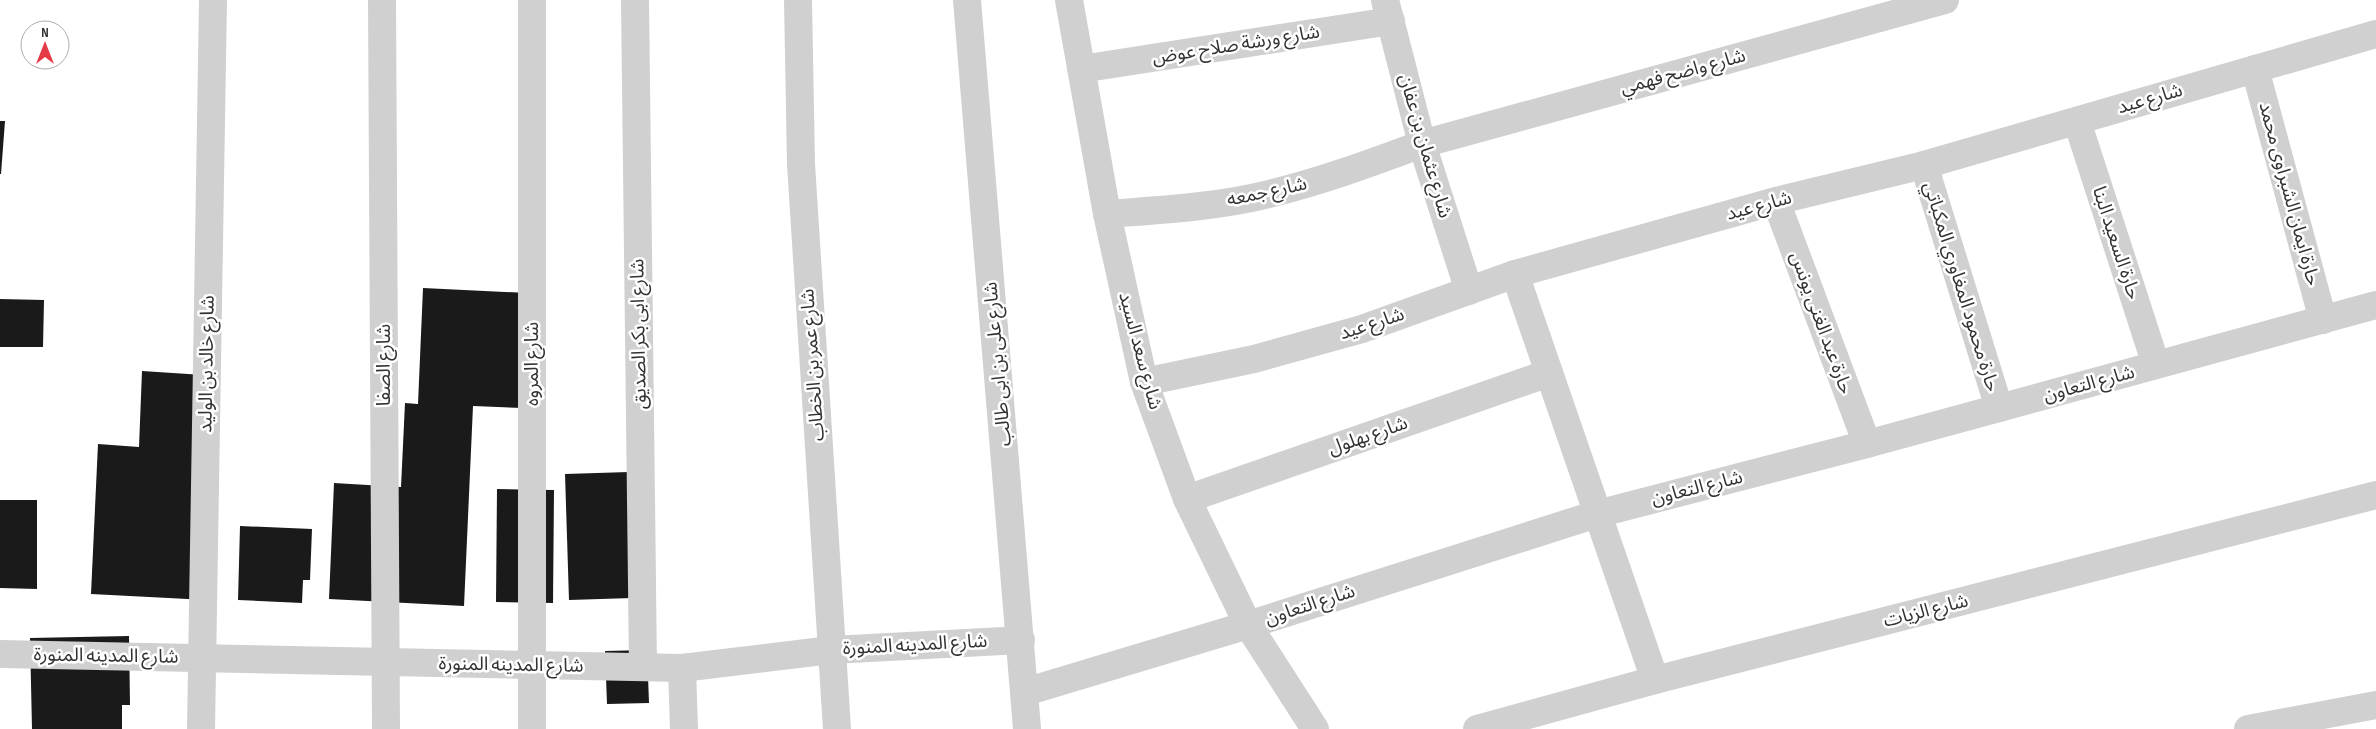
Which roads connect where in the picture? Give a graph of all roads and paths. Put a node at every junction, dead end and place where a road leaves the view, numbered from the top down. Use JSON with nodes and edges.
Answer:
{"nodes":[{"id":1,"x":213,"y":0,"type":"edge"},
{"id":2,"x":382,"y":0,"type":"edge"},
{"id":3,"x":532,"y":0,"type":"edge"},
{"id":4,"x":635,"y":0,"type":"edge"},
{"id":5,"x":798,"y":0,"type":"edge"},
{"id":6,"x":967,"y":0,"type":"edge"},
{"id":7,"x":1069,"y":0,"type":"edge"},
{"id":8,"x":1945,"y":0,"type":"edge"},
{"id":9,"x":1388,"y":11,"type":"edge"},
{"id":10,"x":2376,"y":34,"type":"edge"},
{"id":11,"x":1081,"y":69,"type":"junction"},
{"id":12,"x":2255,"y":69,"type":"junction"},
{"id":13,"x":2077,"y":121,"type":"junction"},
{"id":14,"x":1422,"y":144,"type":"junction"},
{"id":15,"x":1924,"y":165,"type":"junction"},
{"id":16,"x":1776,"y":201,"type":"junction"},
{"id":17,"x":1107,"y":214,"type":"junction"},
{"id":18,"x":1515,"y":274,"type":"junction"},
{"id":19,"x":1469,"y":291,"type":"junction"},
{"id":20,"x":2376,"y":305,"type":"edge"},
{"id":21,"x":2323,"y":320,"type":"junction"},
{"id":22,"x":2156,"y":365,"type":"junction"},
{"id":23,"x":1549,"y":373,"type":"junction"},
{"id":24,"x":1144,"y":382,"type":"junction"},
{"id":25,"x":1999,"y":408,"type":"junction"},
{"id":26,"x":1866,"y":444,"type":"junction"},
{"id":27,"x":2376,"y":495,"type":"edge"},
{"id":28,"x":1187,"y":498,"type":"junction"},
{"id":29,"x":1597,"y":514,"type":"junction"},
{"id":30,"x":1248,"y":625,"type":"junction"},
{"id":31,"x":1021,"y":640,"type":"junction"},
{"id":32,"x":831,"y":650,"type":"junction"},
{"id":33,"x":0,"y":654,"type":"edge"},
{"id":34,"x":202,"y":658,"type":"junction"},
{"id":35,"x":386,"y":662,"type":"junction"},
{"id":36,"x":532,"y":666,"type":"junction"},
{"id":37,"x":643,"y":667,"type":"junction"},
{"id":38,"x":682,"y":668,"type":"junction"},
{"id":39,"x":1655,"y":680,"type":"junction"},
{"id":40,"x":1025,"y":692,"type":"junction"},
{"id":41,"x":2376,"y":705,"type":"edge"},
{"id":42,"x":201,"y":729,"type":"edge"},
{"id":43,"x":386,"y":729,"type":"edge"},
{"id":44,"x":532,"y":729,"type":"edge"},
{"id":45,"x":684,"y":729,"type":"edge"},
{"id":46,"x":837,"y":729,"type":"edge"},
{"id":47,"x":1027,"y":729,"type":"edge"},
{"id":48,"x":1315,"y":729,"type":"edge"},
{"id":49,"x":1477,"y":729,"type":"edge"},
{"id":50,"x":2248,"y":729,"type":"edge"}],
"edges":[{"from":1,"to":34,"type":"street","name":"شارع خالد بن الوليد"},
{"from":2,"to":35,"type":"street","name":"شارع الصفا"},
{"from":3,"to":36,"type":"street","name":"شارع المروه"},
{"from":4,"to":37,"type":"street","name":"شارع ابى بكر الصديق"},
{"from":5,"to":32,"type":"street","name":"شارع عمر بن الخطاب"},
{"from":6,"to":31,"type":"street","name":"شارع على بن ابى طالب"},
{"from":7,"to":11,"type":"street","name":"شارع سعد السيد"},
{"from":8,"to":14,"type":"street","name":"شارع واضح فهمي"},
{"from":9,"to":11,"type":"street","name":"شارع ورشة صلاح عوض"},
{"from":9,"to":14,"type":"street","name":"شارع عثمان بن عفان"},
{"from":10,"to":12,"type":"street","name":"شارع عيد"},
{"from":11,"to":17,"type":"street","name":"شارع سعد السيد"},
{"from":12,"to":13,"type":"street","name":"شارع عيد"},
{"from":12,"to":21,"type":"street","name":"حارة ايمان الشبراوى محمد"},
{"from":13,"to":15,"type":"street","name":"شارع عيد"},
{"from":13,"to":22,"type":"street","name":"حارة السعيد البنا"},
{"from":14,"to":17,"type":"street","name":"شارع جمعه"},
{"from":14,"to":19,"type":"street","name":"شارع عثمان بن عفان"},
{"from":15,"to":16,"type":"street","name":"شارع عيد"},
{"from":15,"to":25,"type":"street","name":"حارة محمود المغاوري المكباتي"},
{"from":16,"to":18,"type":"street","name":"شارع عيد"},
{"from":16,"to":26,"type":"street","name":"حارة عبد الغنى يونس"},
{"from":17,"to":24,"type":"street","name":"شارع سعد السيد"},
{"from":18,"to":19,"type":"street","name":"شارع عيد"},
{"from":18,"to":23,"type":"street"},
{"from":19,"to":24,"type":"street","name":"شارع عيد"},
{"from":20,"to":21,"type":"street","name":"شارع التعاون"},
{"from":21,"to":22,"type":"street","name":"شارع التعاون"},
{"from":22,"to":25,"type":"street","name":"شارع التعاون"},
{"from":23,"to":28,"type":"street","name":"شارع بهلول"},
{"from":23,"to":29,"type":"street"},
{"from":24,"to":28,"type":"street","name":"شارع سعد السيد"},
{"from":25,"to":26,"type":"street","name":"شارع التعاون"},
{"from":26,"to":29,"type":"street","name":"شارع التعاون"},
{"from":27,"to":39,"type":"street","name":"شارع الزيات"},
{"from":28,"to":30,"type":"street","name":"شارع سعد السيد"},
{"from":29,"to":30,"type":"street","name":"شارع التعاون"},
{"from":29,"to":39,"type":"street"},
{"from":30,"to":40,"type":"street","name":"شارع التعاون"},
{"from":30,"to":48,"type":"street","name":"شارع سعد السيد"},
{"from":31,"to":32,"type":"street","name":"شارع المدينه المنورة"},
{"from":31,"to":40,"type":"street","name":"شارع على بن ابى طالب"},
{"from":32,"to":38,"type":"street","name":"شارع المدينه المنورة"},
{"from":32,"to":46,"type":"street","name":"شارع عمر بن الخطاب"},
{"from":33,"to":34,"type":"street","name":"شارع المدينه المنورة"},
{"from":34,"to":35,"type":"street","name":"شارع المدينه المنورة"},
{"from":34,"to":42,"type":"street","name":"شارع خالد بن الوليد"},
{"from":35,"to":36,"type":"street","name":"شارع المدينه المنورة"},
{"from":35,"to":43,"type":"street","name":"شارع الصفا"},
{"from":36,"to":37,"type":"street","name":"شارع المدينه المنورة"},
{"from":36,"to":44,"type":"street","name":"شارع المروه"},
{"from":37,"to":38,"type":"street","name":"شارع المدينه المنورة"},
{"from":38,"to":45,"type":"street"},
{"from":39,"to":49,"type":"street","name":"شارع الزيات"},
{"from":40,"to":47,"type":"street","name":"شارع على بن ابى طالب"},
{"from":41,"to":50,"type":"street"}]}
